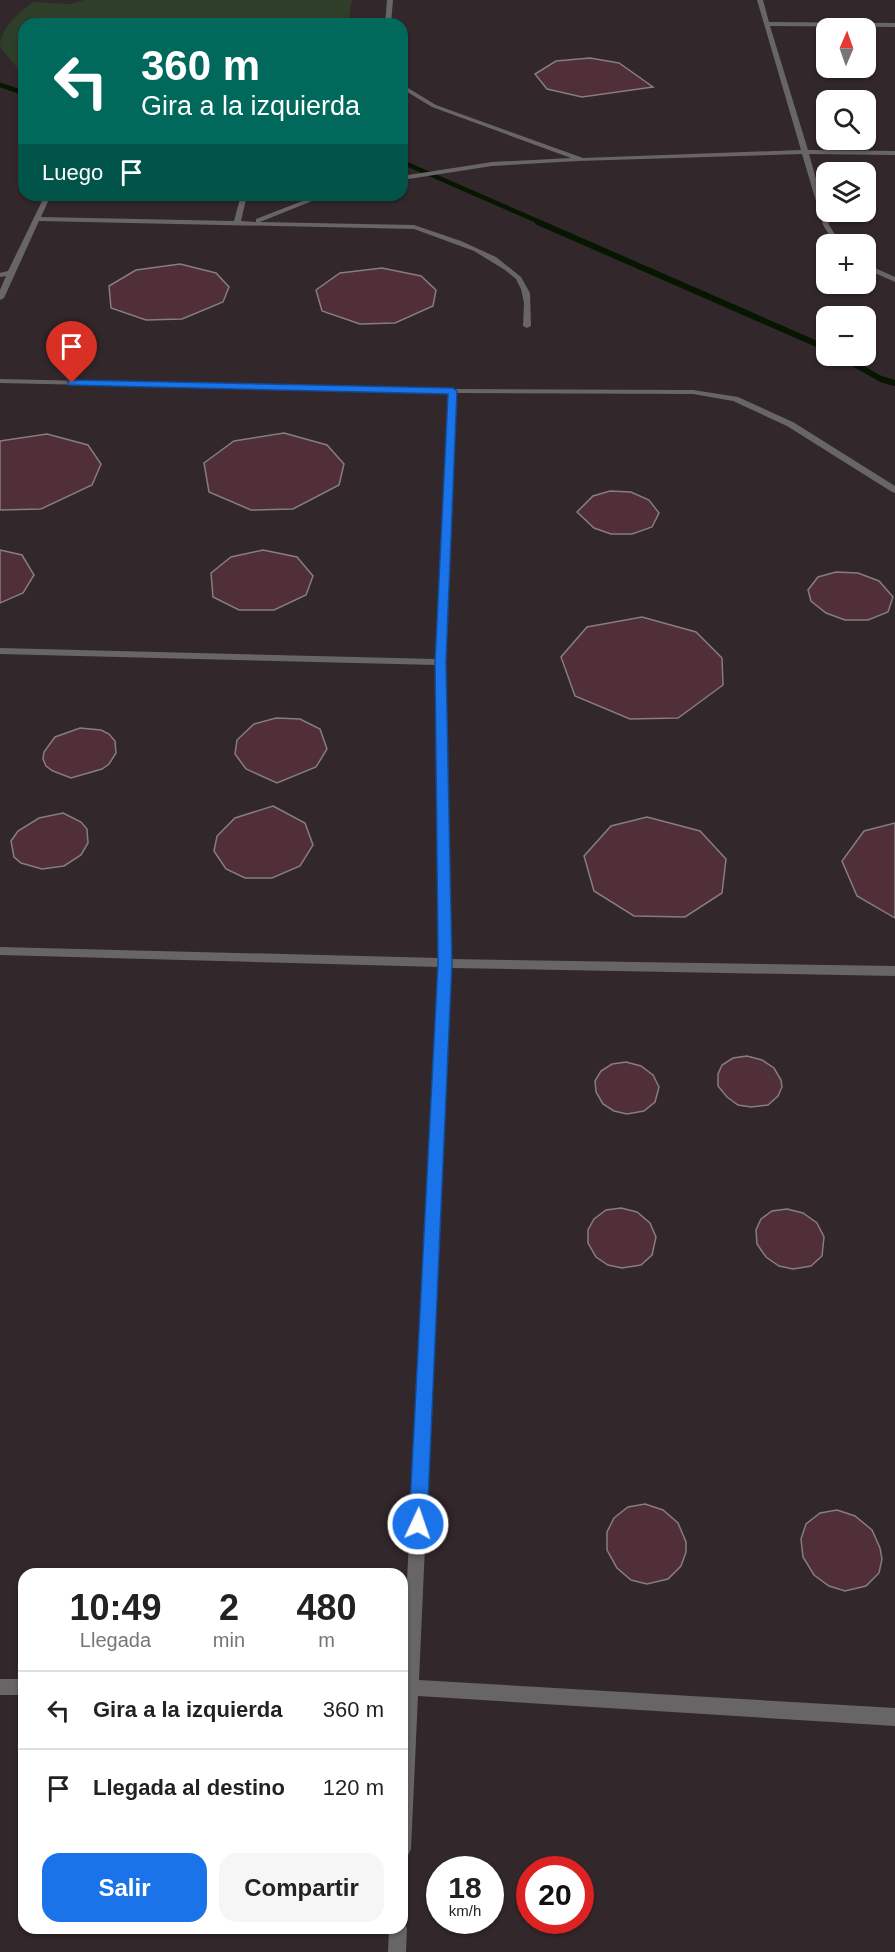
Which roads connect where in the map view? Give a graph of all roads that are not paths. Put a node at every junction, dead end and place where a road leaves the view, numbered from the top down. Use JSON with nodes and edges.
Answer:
{"nodes":[{"id":1,"x":390,"y":0,"type":"edge"},
{"id":2,"x":760,"y":0,"type":"edge"},
{"id":3,"x":388,"y":18,"type":"edge"},
{"id":4,"x":767,"y":24,"type":"junction"},
{"id":5,"x":895,"y":25,"type":"edge"},
{"id":6,"x":408,"y":90,"type":"edge"},
{"id":7,"x":805,"y":152,"type":"junction"},
{"id":8,"x":895,"y":153,"type":"edge"},
{"id":9,"x":582,"y":160,"type":"junction"},
{"id":10,"x":408,"y":177,"type":"edge"},
{"id":11,"x":45,"y":201,"type":"edge"},
{"id":12,"x":242,"y":201,"type":"edge"},
{"id":13,"x":308,"y":201,"type":"edge"},
{"id":14,"x":36,"y":219,"type":"junction"},
{"id":15,"x":237,"y":222,"type":"junction"},
{"id":16,"x":253,"y":222,"type":"junction"},
{"id":17,"x":832,"y":234,"type":"edge"},
{"id":18,"x":876,"y":271,"type":"edge"},
{"id":19,"x":11,"y":273,"type":"junction"},
{"id":20,"x":0,"y":275,"type":"edge"},
{"id":21,"x":895,"y":280,"type":"edge"},
{"id":22,"x":0,"y":298,"type":"edge"},
{"id":23,"x":527,"y":326,"type":"dead end"},
{"id":24,"x":0,"y":381,"type":"edge"},
{"id":25,"x":453,"y":391,"type":"junction"},
{"id":26,"x":895,"y":490,"type":"edge"},
{"id":27,"x":0,"y":651,"type":"edge"},
{"id":28,"x":441,"y":662,"type":"junction"},
{"id":29,"x":0,"y":951,"type":"edge"},
{"id":30,"x":445,"y":963,"type":"junction"},
{"id":31,"x":895,"y":971,"type":"edge"},
{"id":32,"x":408,"y":1650,"type":"edge"},
{"id":33,"x":0,"y":1687,"type":"edge"},
{"id":34,"x":18,"y":1687,"type":"edge"},
{"id":35,"x":408,"y":1687,"type":"edge"},
{"id":36,"x":895,"y":1717,"type":"edge"},
{"id":37,"x":398,"y":1934,"type":"edge"},
{"id":38,"x":397,"y":1952,"type":"edge"}],
"edges":[{"from":1,"to":3,"type":"lane"},
{"from":2,"to":4,"type":"lane"},
{"from":4,"to":5,"type":"lane"},
{"from":4,"to":7,"type":"lane"},
{"from":6,"to":9,"type":"lane"},
{"from":7,"to":8,"type":"lane"},
{"from":7,"to":9,"type":"lane"},
{"from":7,"to":17,"type":"lane"},
{"from":9,"to":10,"type":"lane"},
{"from":11,"to":14,"type":"lane"},
{"from":12,"to":15,"type":"lane"},
{"from":13,"to":16,"type":"lane"},
{"from":14,"to":15,"type":"lane"},
{"from":14,"to":19,"type":"lane"},
{"from":15,"to":16,"type":"lane"},
{"from":16,"to":23,"type":"lane"},
{"from":18,"to":21,"type":"lane"},
{"from":19,"to":20,"type":"lane"},
{"from":19,"to":22,"type":"lane"},
{"from":24,"to":25,"type":"lane"},
{"from":25,"to":26,"type":"lane"},
{"from":25,"to":28,"type":"lane"},
{"from":27,"to":28,"type":"lane"},
{"from":28,"to":30,"type":"lane"},
{"from":29,"to":30,"type":"lane"},
{"from":30,"to":31,"type":"lane"},
{"from":30,"to":32,"type":"lane"},
{"from":33,"to":34,"type":"lane"},
{"from":35,"to":36,"type":"lane"},
{"from":37,"to":38,"type":"lane"}]}
